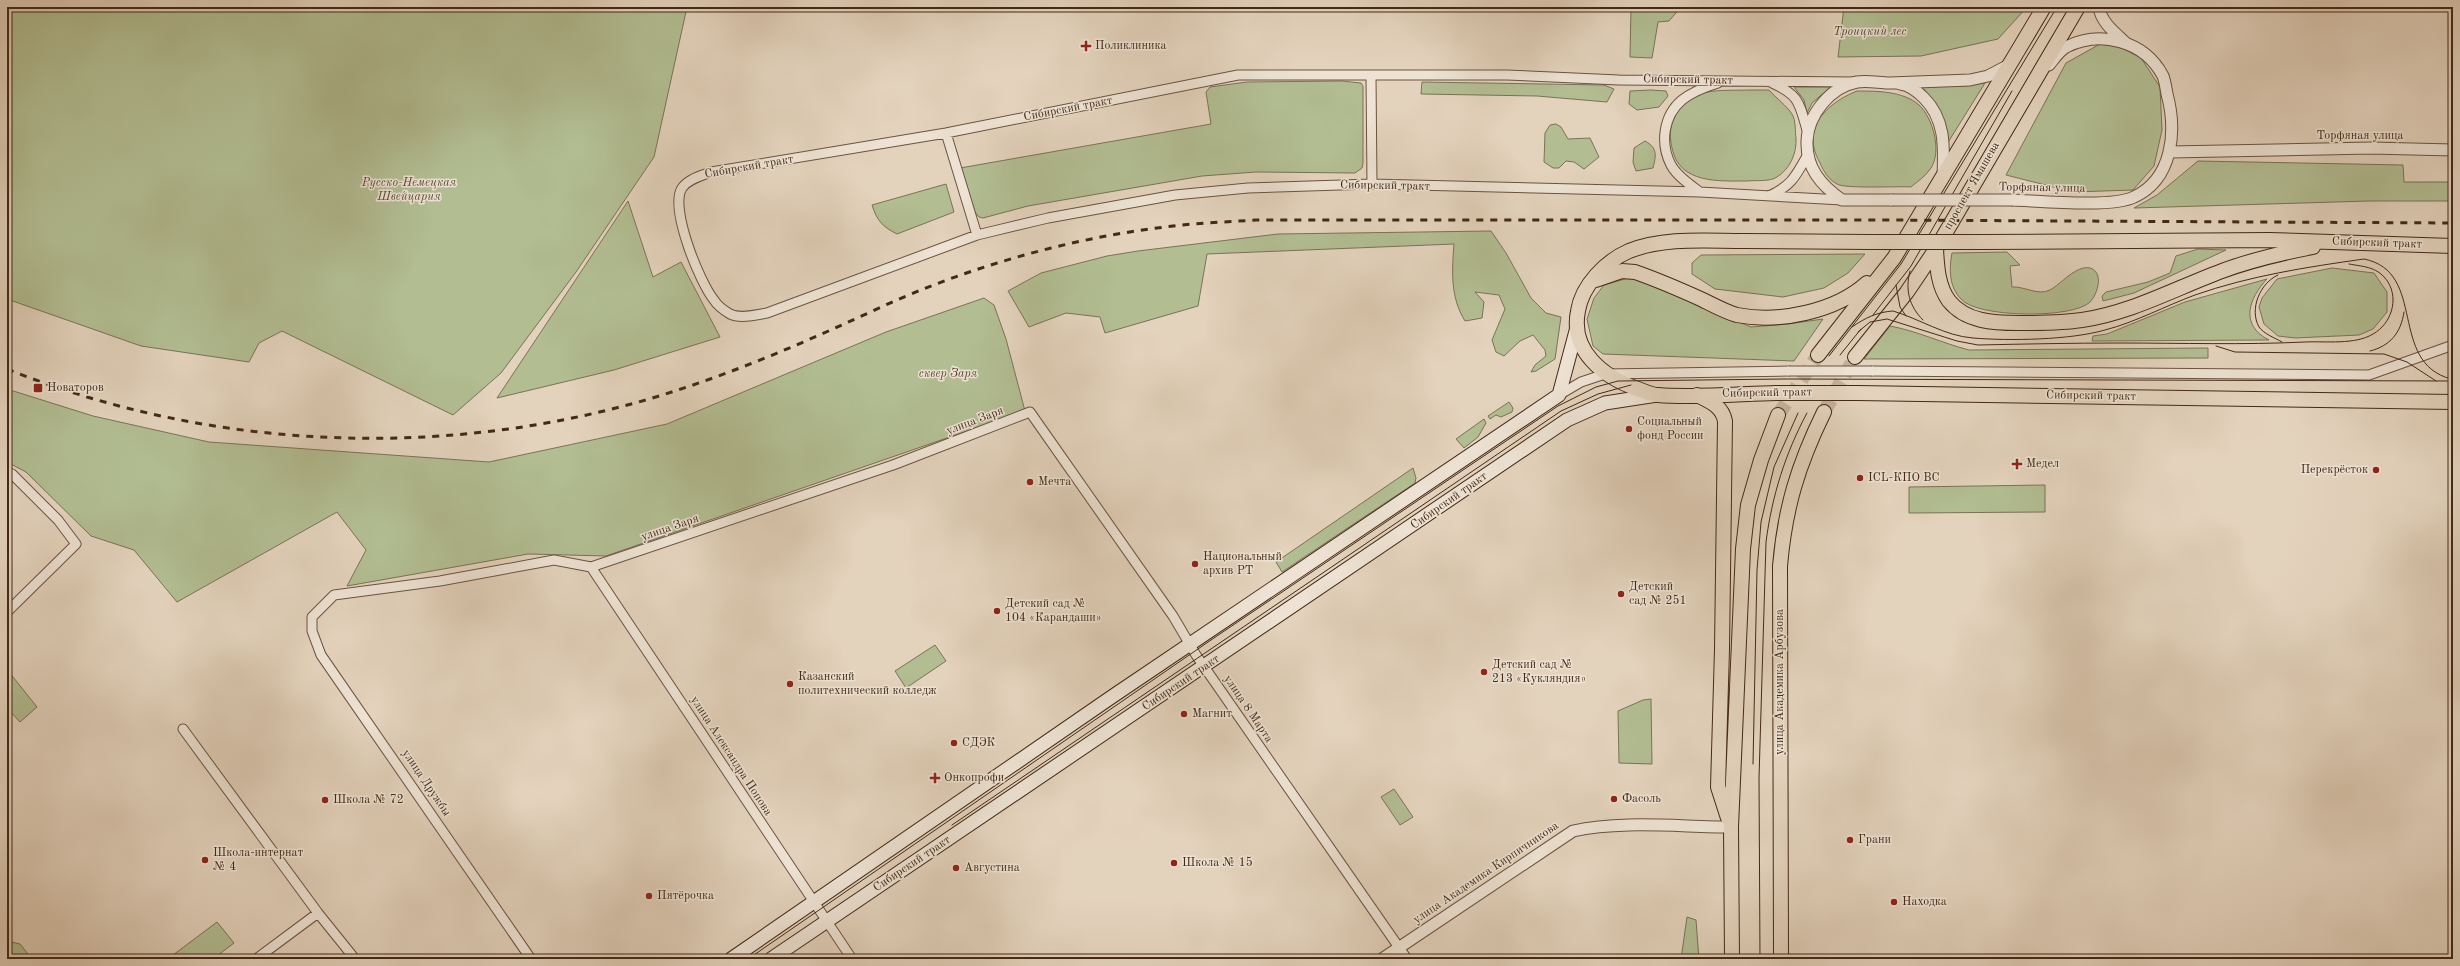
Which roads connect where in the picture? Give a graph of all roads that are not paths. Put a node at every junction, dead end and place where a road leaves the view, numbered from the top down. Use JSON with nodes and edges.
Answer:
{"nodes":[{"id":1,"x":2044,"y":7,"type":"edge"},
{"id":2,"x":2078,"y":7,"type":"edge"},
{"id":3,"x":2099,"y":7,"type":"edge"},
{"id":4,"x":2125,"y":42,"type":"junction"},
{"id":5,"x":2012,"y":64,"type":"junction"},
{"id":6,"x":1371,"y":76,"type":"junction"},
{"id":7,"x":2036,"y":78,"type":"junction"},
{"id":8,"x":1723,"y":81,"type":"junction"},
{"id":9,"x":1769,"y":81,"type":"junction"},
{"id":10,"x":1856,"y":82,"type":"junction"},
{"id":11,"x":1890,"y":82,"type":"junction"},
{"id":12,"x":1807,"y":130,"type":"junction"},
{"id":13,"x":946,"y":133,"type":"junction"},
{"id":14,"x":2453,"y":150,"type":"edge"},
{"id":15,"x":2170,"y":152,"type":"junction"},
{"id":16,"x":1807,"y":156,"type":"junction"},
{"id":17,"x":1943,"y":178,"type":"junction"},
{"id":18,"x":1372,"y":184,"type":"junction"},
{"id":19,"x":1700,"y":192,"type":"junction"},
{"id":20,"x":1766,"y":197,"type":"junction"},
{"id":21,"x":1842,"y":200,"type":"junction"},
{"id":22,"x":978,"y":235,"type":"junction"},
{"id":23,"x":2338,"y":242,"type":"junction"},
{"id":24,"x":2453,"y":246,"type":"edge"},
{"id":25,"x":1936,"y":249,"type":"junction"},
{"id":26,"x":1894,"y":258,"type":"junction"},
{"id":27,"x":1591,"y":283,"type":"junction"},
{"id":28,"x":1576,"y":331,"type":"junction"},
{"id":29,"x":2453,"y":345,"type":"edge"},
{"id":30,"x":1818,"y":355,"type":"tunnel mouth"},
{"id":31,"x":1855,"y":357,"type":"tunnel mouth"},
{"id":32,"x":1605,"y":374,"type":"junction"},
{"id":33,"x":1697,"y":394,"type":"junction"},
{"id":34,"x":1559,"y":395,"type":"junction"},
{"id":35,"x":1656,"y":396,"type":"junction"},
{"id":36,"x":2453,"y":402,"type":"edge"},
{"id":37,"x":1030,"y":412,"type":"joint"},
{"id":38,"x":1824,"y":412,"type":"tunnel mouth"},
{"id":39,"x":1778,"y":415,"type":"tunnel mouth"},
{"id":40,"x":7,"y":472,"type":"edge"},
{"id":41,"x":591,"y":566,"type":"junction"},
{"id":42,"x":7,"y":612,"type":"edge"},
{"id":43,"x":312,"y":617,"type":"joint"},
{"id":44,"x":1190,"y":644,"type":"junction"},
{"id":45,"x":1205,"y":667,"type":"junction"},
{"id":46,"x":183,"y":730,"type":"dead end"},
{"id":47,"x":1731,"y":827,"type":"junction"},
{"id":48,"x":814,"y":903,"type":"junction"},
{"id":49,"x":318,"y":913,"type":"junction"},
{"id":50,"x":826,"y":921,"type":"junction"},
{"id":51,"x":1399,"y":948,"type":"junction"},
{"id":52,"x":256,"y":959,"type":"edge"},
{"id":53,"x":355,"y":959,"type":"edge"},
{"id":54,"x":531,"y":959,"type":"edge"},
{"id":55,"x":731,"y":959,"type":"edge"},
{"id":56,"x":771,"y":959,"type":"edge"},
{"id":57,"x":852,"y":959,"type":"edge"},
{"id":58,"x":1382,"y":959,"type":"edge"},
{"id":59,"x":1407,"y":959,"type":"edge"},
{"id":60,"x":1732,"y":959,"type":"edge"},
{"id":61,"x":1781,"y":959,"type":"edge"}],
"edges":[{"from":1,"to":5,"type":"main road"},
{"from":2,"to":7,"type":"main road","name":"проспект Ямашева"},
{"from":3,"to":4,"type":"street"},
{"from":4,"to":7,"type":"street","name":"Торфяная улица"},
{"from":4,"to":15,"type":"street","name":"Торфяная улица"},
{"from":5,"to":11,"type":"street"},
{"from":5,"to":17,"type":"main road"},
{"from":6,"to":8,"type":"street","name":"Сибирский тракт"},
{"from":6,"to":13,"type":"street","name":"Сибирский тракт"},
{"from":6,"to":18,"type":"street"},
{"from":7,"to":25,"type":"main road","name":"проспект Ямашева"},
{"from":8,"to":9,"type":"street","name":"Сибирский тракт"},
{"from":8,"to":19,"type":"street"},
{"from":9,"to":10,"type":"street","name":"Сибирский тракт"},
{"from":9,"to":12,"type":"street","name":"Сибирский тракт"},
{"from":10,"to":11,"type":"street","name":"Сибирский тракт"},
{"from":10,"to":12,"type":"street","name":"Сибирский тракт"},
{"from":11,"to":17,"type":"street"},
{"from":12,"to":16,"type":"street","name":"Сибирский тракт"},
{"from":13,"to":22,"type":"street"},
{"from":13,"to":22,"type":"street","name":"Сибирский тракт"},
{"from":14,"to":15,"type":"street","name":"Торфяная улица"},
{"from":15,"to":21,"type":"street","name":"Торфяная улица","bridge":true},
{"from":16,"to":20,"type":"street","name":"Сибирский тракт"},
{"from":16,"to":21,"type":"street","name":"Сибирский тракт"},
{"from":17,"to":26,"type":"main road"},
{"from":18,"to":19,"type":"street","name":"Сибирский тракт"},
{"from":18,"to":22,"type":"street","name":"Сибирский тракт"},
{"from":19,"to":20,"type":"street","name":"Сибирский тракт"},
{"from":20,"to":21,"type":"street","name":"Сибирский тракт"},
{"from":23,"to":24,"type":"main road","name":"Сибирский тракт"},
{"from":23,"to":25,"type":"main road"},
{"from":23,"to":27,"type":"main road","name":"Сибирский тракт","bridge":true},
{"from":25,"to":31,"type":"main road","name":"проспект Ямашева"},
{"from":26,"to":27,"type":"main road"},
{"from":26,"to":30,"type":"main road"},
{"from":27,"to":28,"type":"main road","name":"Сибирский тракт"},
{"from":28,"to":32,"type":"main road"},
{"from":28,"to":34,"type":"main road","name":"Сибирский тракт"},
{"from":29,"to":32,"type":"street","name":"Сибирский тракт","bridge":true},
{"from":32,"to":34,"type":"street","name":"Сибирский тракт"},
{"from":32,"to":35,"type":"main road"},
{"from":33,"to":35,"type":"main road","name":"Сибирский тракт"},
{"from":33,"to":36,"type":"main road","name":"Сибирский тракт","bridge":true},
{"from":33,"to":47,"type":"main road"},
{"from":34,"to":44,"type":"main road","name":"Сибирский тракт"},
{"from":35,"to":45,"type":"main road","name":"Сибирский тракт"},
{"from":37,"to":41,"type":"street","name":"улица Заря"},
{"from":37,"to":44,"type":"street","name":"улица 8 Марта"},
{"from":38,"to":61,"type":"main road","name":"улица Академика Арбузова"},
{"from":39,"to":47,"type":"main road"},
{"from":40,"to":42,"type":"street"},
{"from":41,"to":43,"type":"street","name":"улица Заря"},
{"from":41,"to":48,"type":"street","name":"улица Александра Попова"},
{"from":43,"to":54,"type":"street","name":"улица Дружбы"},
{"from":44,"to":45,"type":"street","name":"улица 8 Марта"},
{"from":44,"to":48,"type":"main road","name":"Сибирский тракт"},
{"from":45,"to":50,"type":"main road","name":"Сибирский тракт"},
{"from":45,"to":51,"type":"street","name":"улица 8 Марта"},
{"from":46,"to":49,"type":"street"},
{"from":47,"to":51,"type":"street","name":"улица Академика Кирпичникова"},
{"from":47,"to":60,"type":"main road"},
{"from":48,"to":50,"type":"street","name":"улица Александра Попова"},
{"from":48,"to":55,"type":"main road","name":"Сибирский тракт"},
{"from":49,"to":52,"type":"street"},
{"from":49,"to":53,"type":"street"},
{"from":50,"to":56,"type":"main road","name":"Сибирский тракт"},
{"from":50,"to":57,"type":"street","name":"улица Александра Попова"},
{"from":51,"to":58,"type":"street","name":"улица Академика Кирпичникова"},
{"from":51,"to":59,"type":"street","name":"улица 8 Марта"}]}
